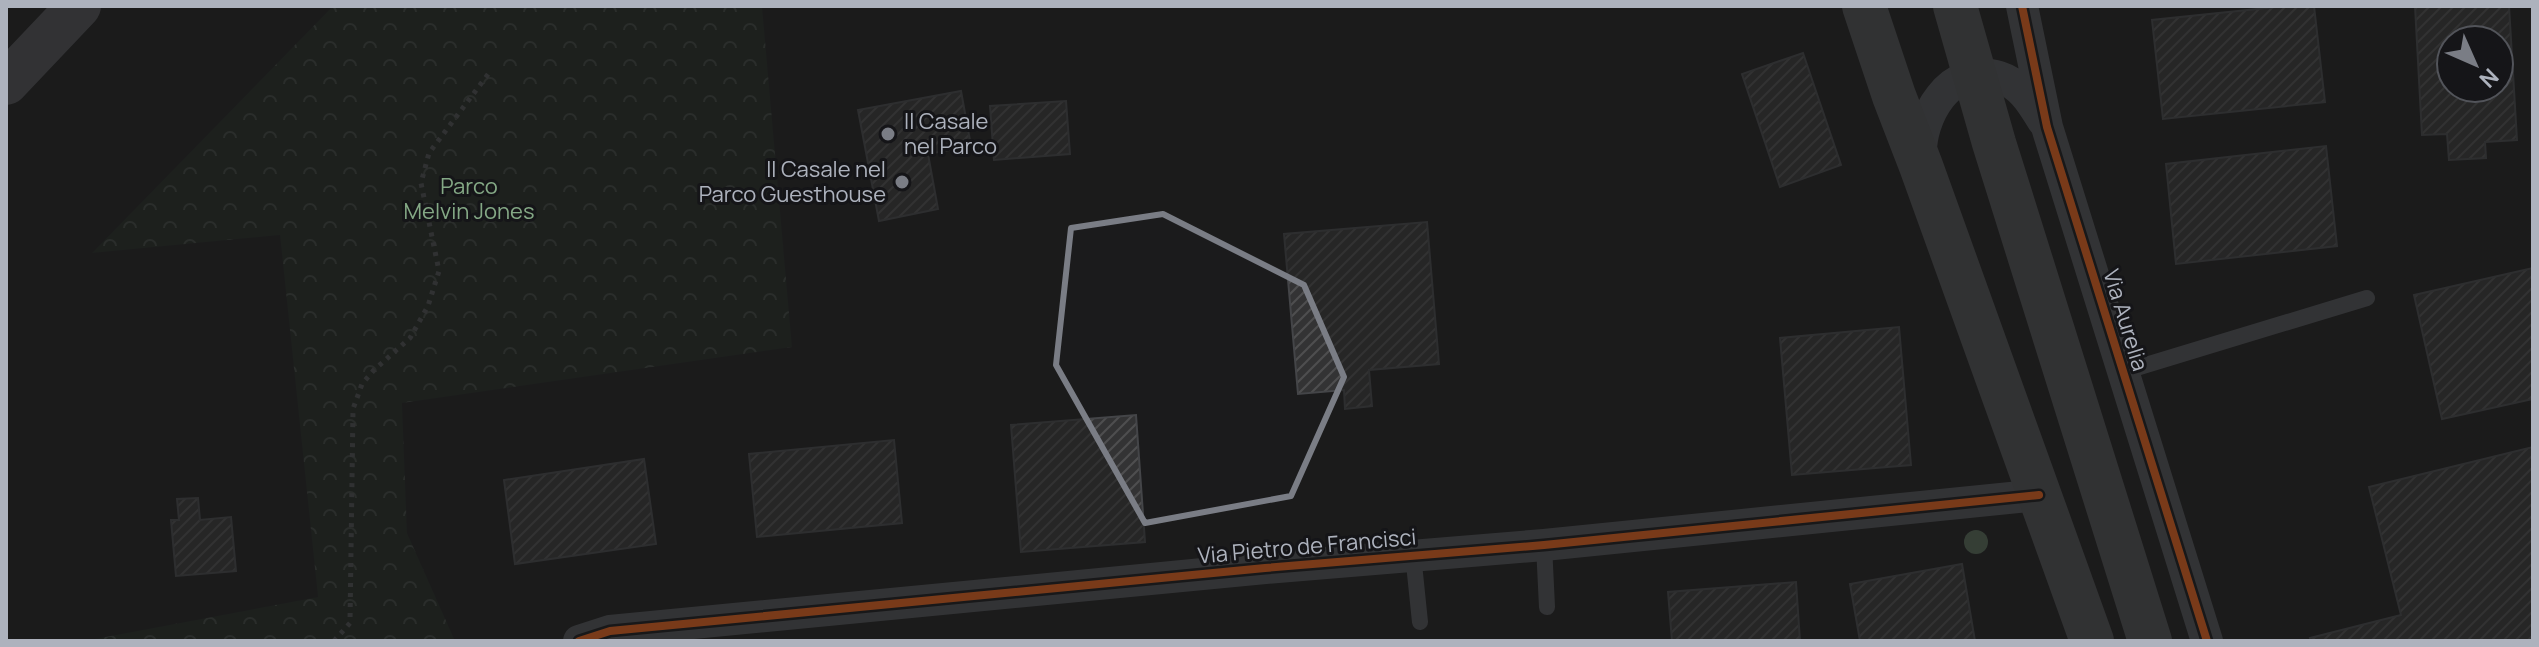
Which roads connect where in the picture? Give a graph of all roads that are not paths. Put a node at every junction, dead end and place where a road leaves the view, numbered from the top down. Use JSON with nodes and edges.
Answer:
{"nodes":[{"id":1,"x":79,"y":6,"type":"edge"},
{"id":2,"x":1864,"y":6,"type":"edge"},
{"id":3,"x":1955,"y":6,"type":"edge"},
{"id":4,"x":2022,"y":6,"type":"edge"},
{"id":5,"x":1975,"y":75,"type":"junction"},
{"id":6,"x":6,"y":83,"type":"edge"},
{"id":7,"x":2047,"y":127,"type":"junction"},
{"id":8,"x":1921,"y":166,"type":"junction"},
{"id":9,"x":2367,"y":298,"type":"dead end"},
{"id":10,"x":2123,"y":372,"type":"junction"},
{"id":11,"x":2039,"y":495,"type":"junction"},
{"id":12,"x":1544,"y":545,"type":"junction"},
{"id":13,"x":1413,"y":554,"type":"junction"},
{"id":14,"x":1547,"y":607,"type":"dead end"},
{"id":15,"x":1420,"y":622,"type":"dead end"},
{"id":16,"x":651,"y":634,"type":"edge"},
{"id":17,"x":579,"y":641,"type":"edge"},
{"id":18,"x":2092,"y":641,"type":"edge"},
{"id":19,"x":2150,"y":641,"type":"edge"},
{"id":20,"x":2207,"y":641,"type":"edge"}],
"edges":[{"from":1,"to":6,"type":"main road"},
{"from":2,"to":8,"type":"main road"},
{"from":3,"to":5,"type":"main road"},
{"from":4,"to":7,"type":"street","name":"Via Aurelia"},
{"from":5,"to":7,"type":"street"},
{"from":5,"to":8,"type":"street"},
{"from":5,"to":19,"type":"main road"},
{"from":7,"to":10,"type":"street","name":"Via Aurelia"},
{"from":8,"to":11,"type":"main road"},
{"from":9,"to":10,"type":"lane"},
{"from":10,"to":20,"type":"street","name":"Via Aurelia"},
{"from":11,"to":12,"type":"street","name":"Via Pietro de Francisci"},
{"from":11,"to":18,"type":"main road"},
{"from":12,"to":13,"type":"street","name":"Via Pietro de Francisci"},
{"from":12,"to":14,"type":"lane"},
{"from":13,"to":15,"type":"lane"},
{"from":13,"to":16,"type":"street","name":"Via Pietro de Francisci"},
{"from":16,"to":17,"type":"street","name":"Via Pietro de Francisci"}]}
